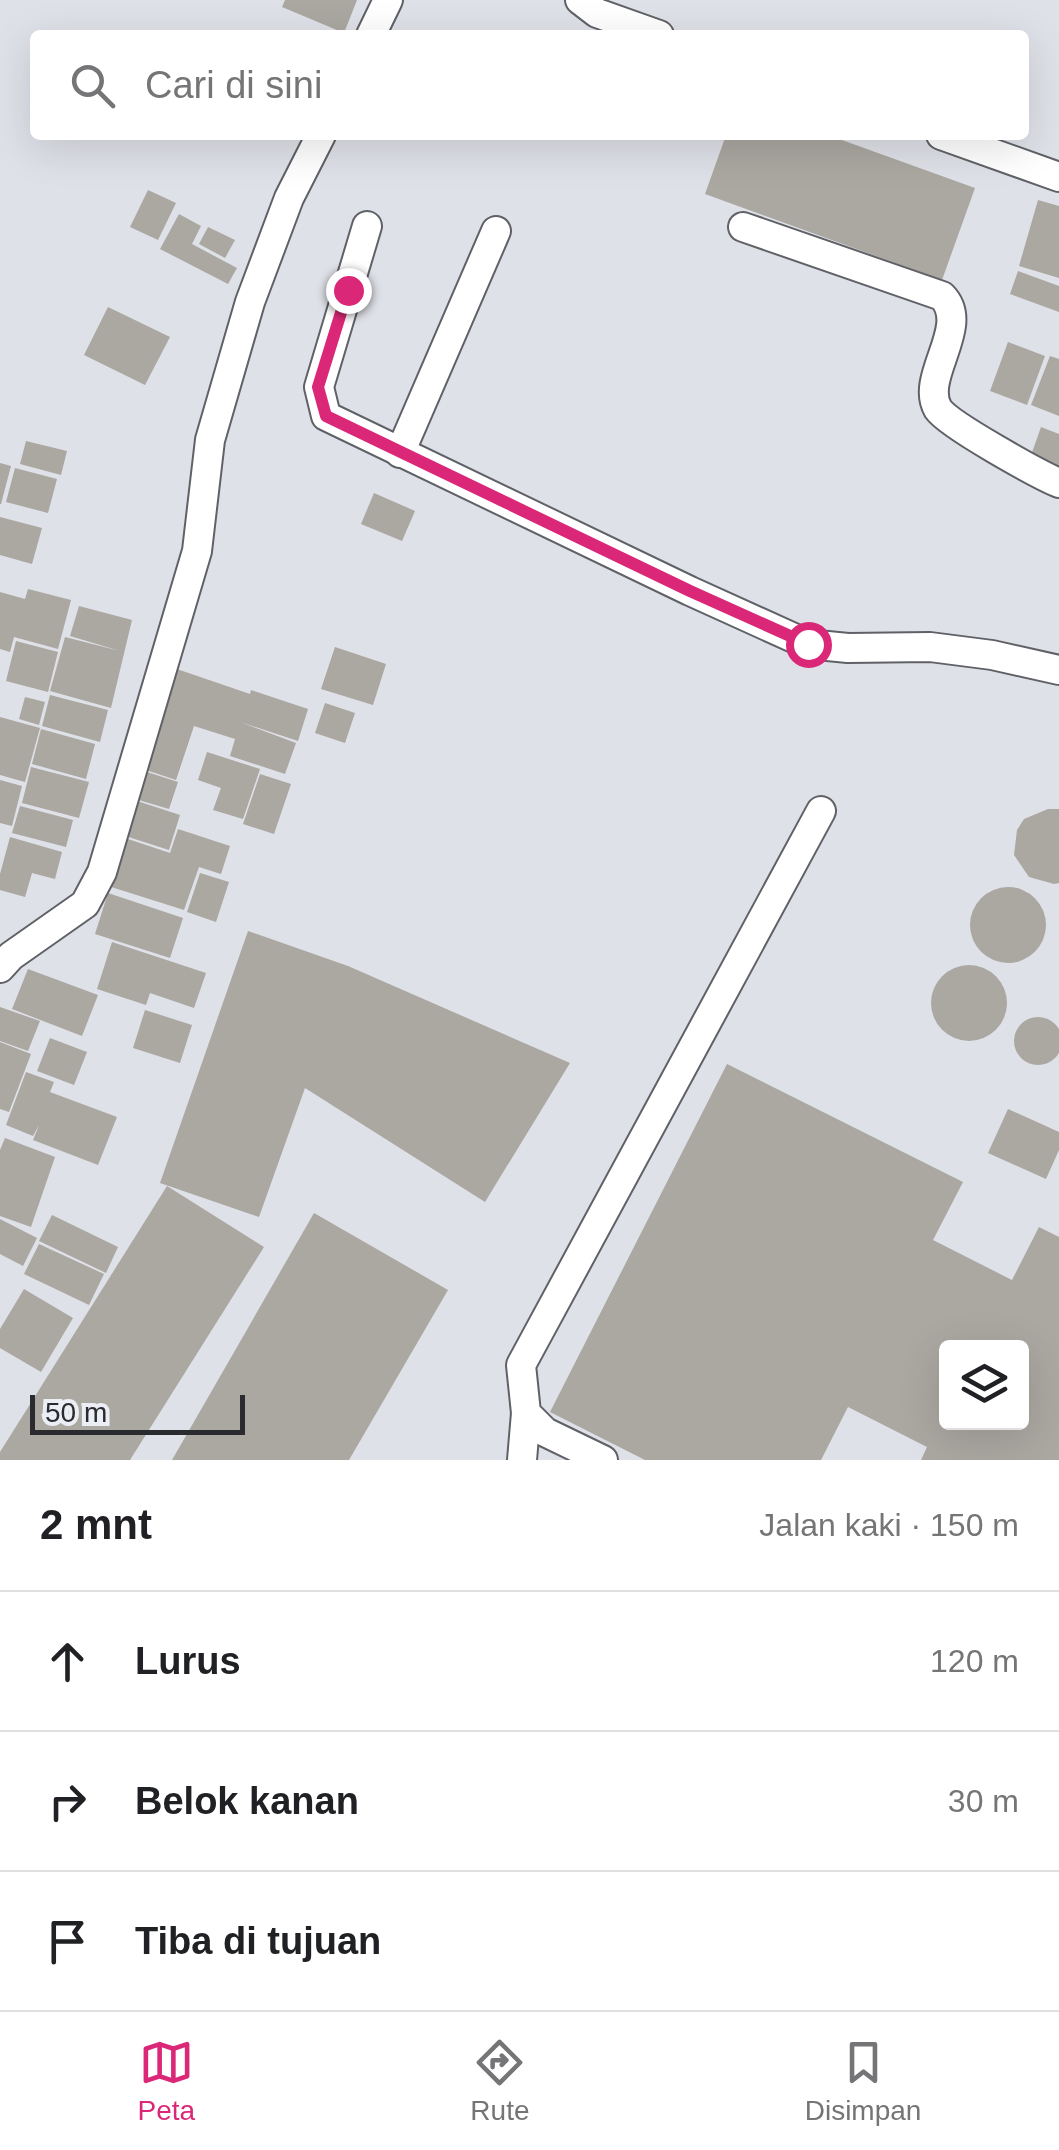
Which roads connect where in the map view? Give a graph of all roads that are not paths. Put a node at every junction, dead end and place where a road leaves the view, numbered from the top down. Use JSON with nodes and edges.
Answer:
{"nodes":[{"id":1,"x":388,"y":0,"type":"edge"},
{"id":2,"x":580,"y":0,"type":"edge"},
{"id":3,"x":373,"y":30,"type":"edge"},
{"id":4,"x":645,"y":30,"type":"edge"},
{"id":5,"x":318,"y":140,"type":"edge"},
{"id":6,"x":956,"y":140,"type":"edge"},
{"id":7,"x":1059,"y":177,"type":"edge"},
{"id":8,"x":367,"y":226,"type":"dead end"},
{"id":9,"x":744,"y":227,"type":"dead end"},
{"id":10,"x":496,"y":232,"type":"dead end"},
{"id":11,"x":400,"y":454,"type":"junction"},
{"id":12,"x":1059,"y":483,"type":"edge"},
{"id":13,"x":1059,"y":670,"type":"edge"},
{"id":14,"x":821,"y":812,"type":"dead end"},
{"id":15,"x":0,"y":968,"type":"edge"},
{"id":16,"x":526,"y":1413,"type":"junction"},
{"id":17,"x":522,"y":1460,"type":"edge"},
{"id":18,"x":603,"y":1460,"type":"edge"}],
"edges":[{"from":1,"to":3,"type":"street"},
{"from":2,"to":4,"type":"street"},
{"from":5,"to":15,"type":"street"},
{"from":6,"to":7,"type":"street"},
{"from":8,"to":11,"type":"street"},
{"from":9,"to":12,"type":"street"},
{"from":10,"to":11,"type":"street"},
{"from":11,"to":13,"type":"street"},
{"from":14,"to":16,"type":"street"},
{"from":16,"to":17,"type":"street"},
{"from":16,"to":18,"type":"street"}]}
